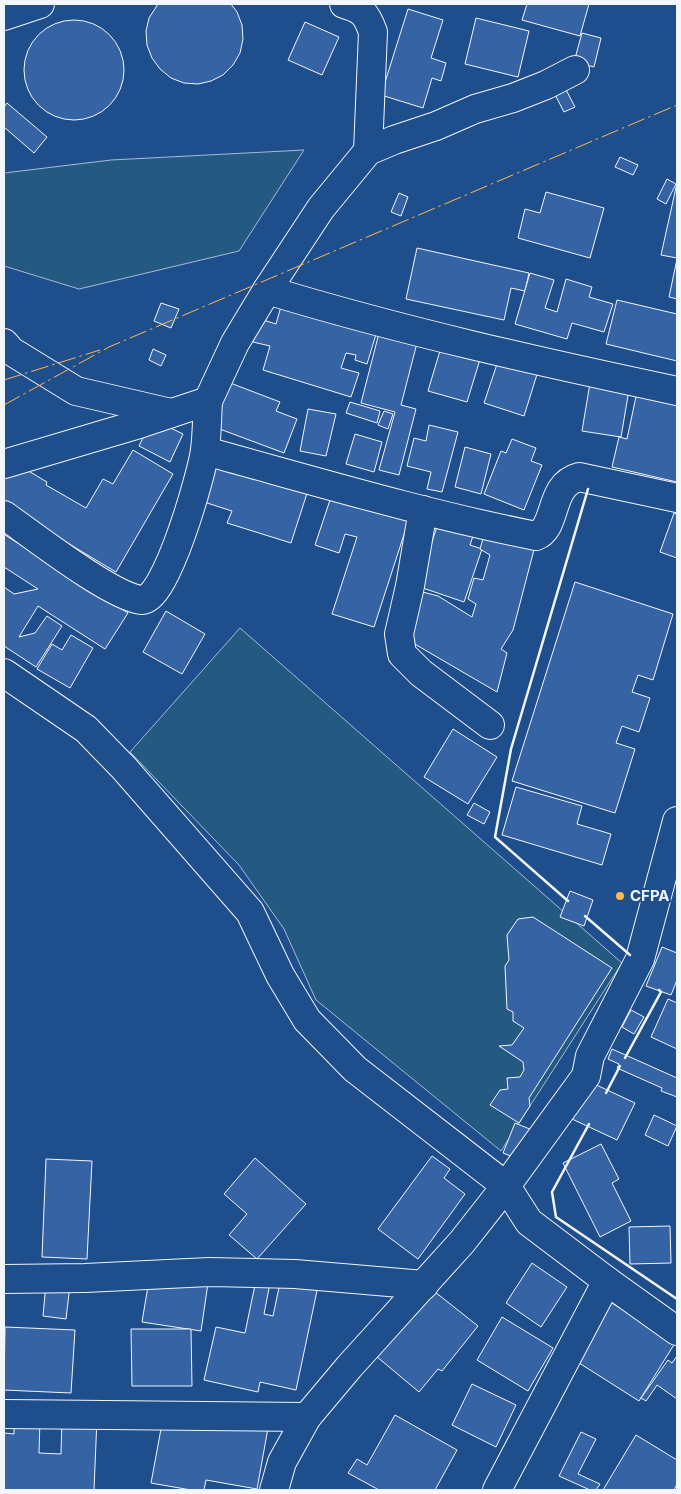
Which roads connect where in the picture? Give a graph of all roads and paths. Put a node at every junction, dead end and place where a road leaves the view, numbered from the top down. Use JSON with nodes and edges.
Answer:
{"nodes":[{"id":1,"x":40,"y":4,"type":"edge"},
{"id":2,"x":344,"y":4,"type":"edge"},
{"id":3,"x":4,"y":16,"type":"edge"},
{"id":4,"x":575,"y":70,"type":"dead end"},
{"id":5,"x":368,"y":151,"type":"junction"},
{"id":6,"x":267,"y":290,"type":"junction"},
{"id":7,"x":4,"y":344,"type":"edge"},
{"id":8,"x":677,"y":391,"type":"edge"},
{"id":9,"x":208,"y":401,"type":"junction"},
{"id":10,"x":170,"y":414,"type":"junction"},
{"id":11,"x":205,"y":451,"type":"junction"},
{"id":12,"x":4,"y":464,"type":"edge"},
{"id":13,"x":677,"y":498,"type":"edge"},
{"id":14,"x":423,"y":510,"type":"junction"},
{"id":15,"x":4,"y":515,"type":"edge"},
{"id":16,"x":4,"y":673,"type":"edge"},
{"id":17,"x":490,"y":725,"type":"dead end"},
{"id":18,"x":677,"y":821,"type":"edge"},
{"id":19,"x":506,"y":1186,"type":"junction"},
{"id":20,"x":4,"y":1279,"type":"edge"},
{"id":21,"x":607,"y":1282,"type":"junction"},
{"id":22,"x":424,"y":1285,"type":"junction"},
{"id":23,"x":677,"y":1331,"type":"edge"},
{"id":24,"x":4,"y":1414,"type":"edge"},
{"id":25,"x":307,"y":1417,"type":"junction"},
{"id":26,"x":274,"y":1490,"type":"edge"},
{"id":27,"x":497,"y":1490,"type":"edge"}],
"edges":[{"from":1,"to":3,"type":"street"},
{"from":2,"to":5,"type":"street"},
{"from":4,"to":5,"type":"street"},
{"from":5,"to":6,"type":"street"},
{"from":6,"to":8,"type":"street"},
{"from":6,"to":9,"type":"street"},
{"from":7,"to":10,"type":"street"},
{"from":9,"to":10,"type":"street"},
{"from":9,"to":11,"type":"street"},
{"from":10,"to":12,"type":"street"},
{"from":11,"to":14,"type":"street"},
{"from":11,"to":15,"type":"street"},
{"from":13,"to":14,"type":"street"},
{"from":14,"to":17,"type":"street"},
{"from":16,"to":19,"type":"street"},
{"from":18,"to":19,"type":"street"},
{"from":19,"to":21,"type":"street"},
{"from":19,"to":22,"type":"street"},
{"from":20,"to":22,"type":"street"},
{"from":21,"to":23,"type":"street"},
{"from":21,"to":27,"type":"street"},
{"from":22,"to":25,"type":"street"},
{"from":24,"to":25,"type":"street"},
{"from":25,"to":26,"type":"street"}]}
